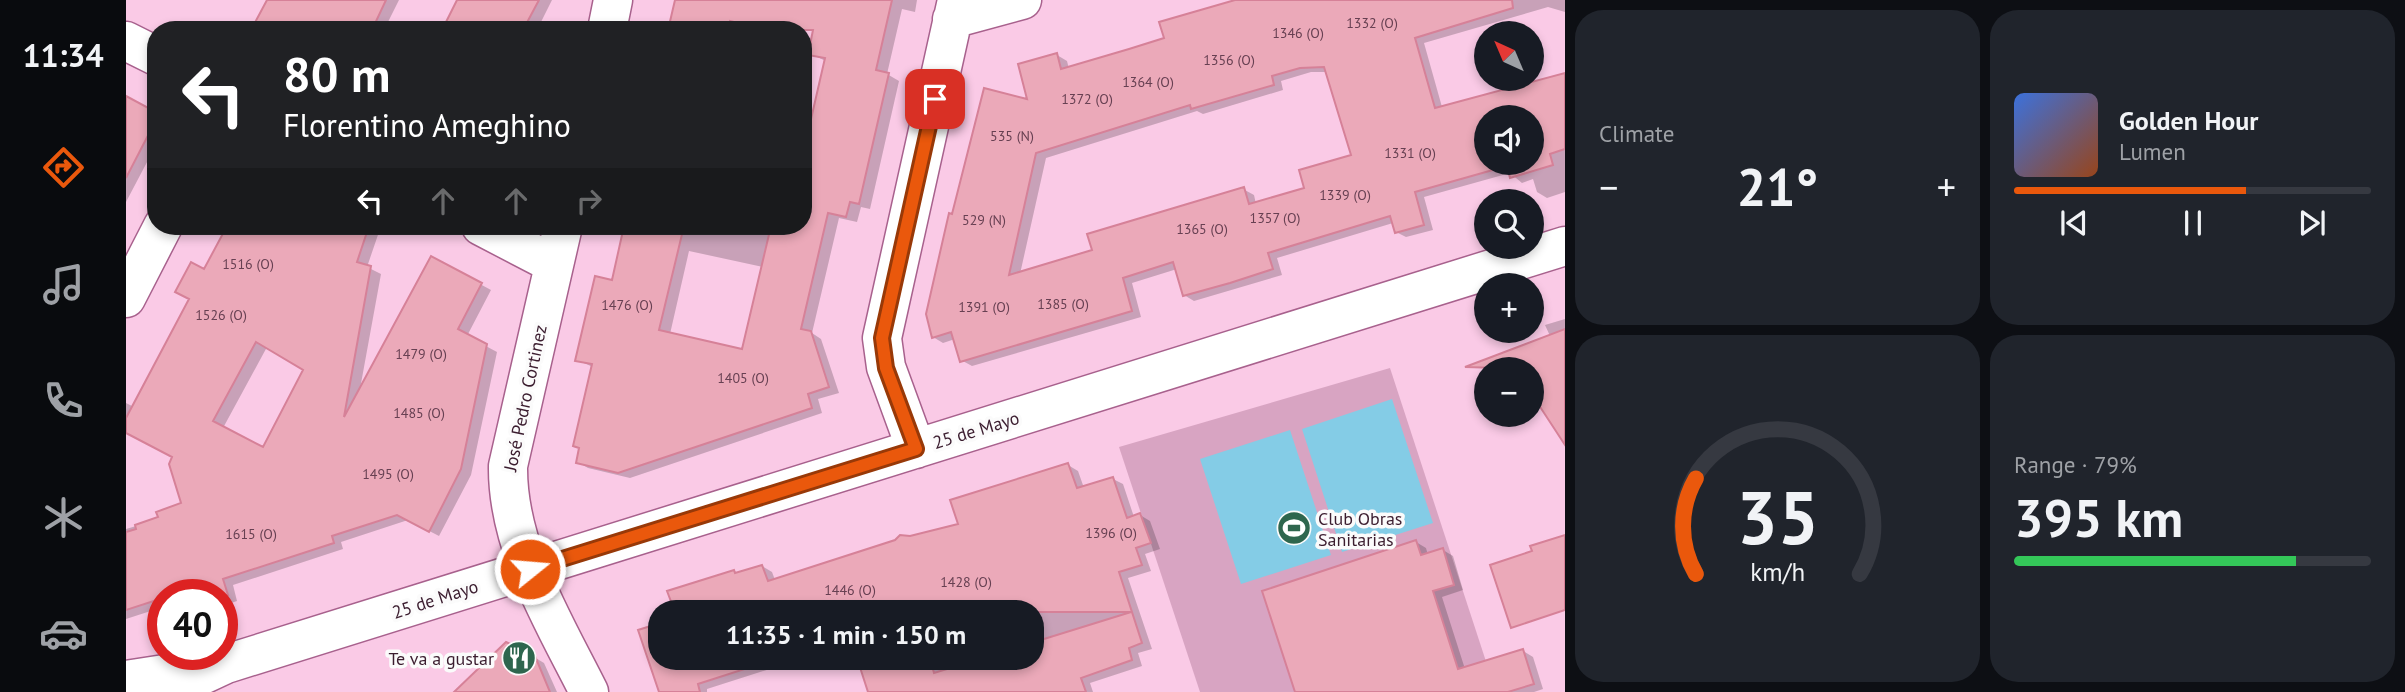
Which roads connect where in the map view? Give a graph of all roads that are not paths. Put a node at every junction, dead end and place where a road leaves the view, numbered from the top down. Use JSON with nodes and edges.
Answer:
{"nodes":[{"id":1,"x":613,"y":0,"type":"edge"},
{"id":2,"x":1022,"y":0,"type":"edge"},
{"id":3,"x":955,"y":10,"type":"edge"},
{"id":4,"x":609,"y":21,"type":"edge"},
{"id":5,"x":126,"y":41,"type":"edge"},
{"id":6,"x":147,"y":52,"type":"edge"},
{"id":7,"x":158,"y":235,"type":"edge"},
{"id":8,"x":498,"y":235,"type":"edge"},
{"id":9,"x":561,"y":235,"type":"edge"},
{"id":10,"x":1565,"y":246,"type":"edge"},
{"id":11,"x":554,"y":264,"type":"junction"},
{"id":12,"x":126,"y":298,"type":"edge"},
{"id":13,"x":916,"y":449,"type":"junction"},
{"id":14,"x":530,"y":569,"type":"junction"},
{"id":15,"x":238,"y":660,"type":"edge"},
{"id":16,"x":188,"y":670,"type":"edge"},
{"id":17,"x":213,"y":670,"type":"edge"},
{"id":18,"x":126,"y":680,"type":"edge"},
{"id":19,"x":166,"y":692,"type":"edge"},
{"id":20,"x":589,"y":692,"type":"edge"}],
"edges":[{"from":1,"to":4,"type":"street"},
{"from":2,"to":3,"type":"street"},
{"from":3,"to":13,"type":"street"},
{"from":5,"to":6,"type":"street"},
{"from":7,"to":12,"type":"street"},
{"from":8,"to":11,"type":"street"},
{"from":9,"to":11,"type":"street","name":"José Pedro Cortinez"},
{"from":10,"to":13,"type":"street","name":"25 de Mayo"},
{"from":11,"to":14,"type":"street","name":"José Pedro Cortinez"},
{"from":13,"to":14,"type":"street","name":"25 de Mayo"},
{"from":14,"to":15,"type":"street","name":"25 de Mayo"},
{"from":14,"to":20,"type":"street","name":"José Pedro Cortinez"},
{"from":16,"to":18,"type":"street","name":"25 de Mayo"},
{"from":17,"to":19,"type":"street","name":"25 de Mayo"}]}
